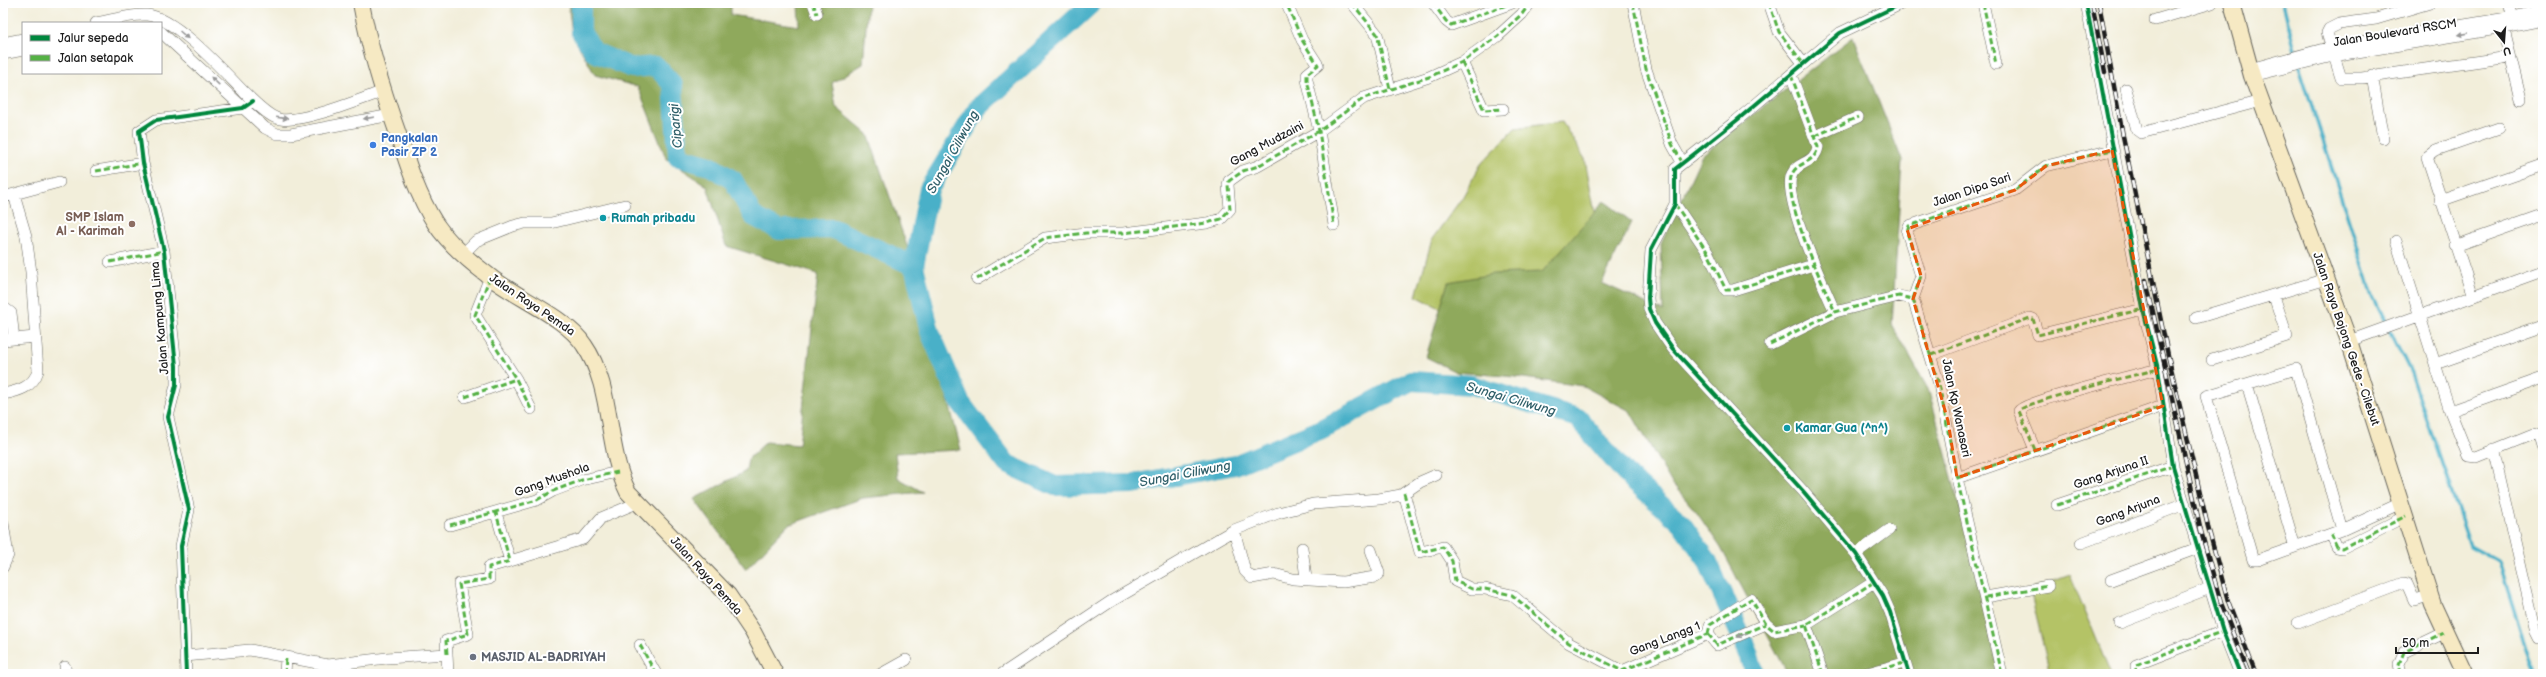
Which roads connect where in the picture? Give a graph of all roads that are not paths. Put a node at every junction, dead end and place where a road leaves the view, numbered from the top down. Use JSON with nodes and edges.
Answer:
{"nodes":[{"id":1,"x":361,"y":3,"type":"edge"},
{"id":2,"x":813,"y":3,"type":"edge"},
{"id":3,"x":1352,"y":3,"type":"edge"},
{"id":4,"x":1433,"y":3,"type":"edge"},
{"id":5,"x":1512,"y":3,"type":"edge"},
{"id":6,"x":1530,"y":3,"type":"edge"},
{"id":7,"x":1633,"y":3,"type":"edge"},
{"id":8,"x":1769,"y":3,"type":"edge"},
{"id":9,"x":1903,"y":3,"type":"edge"},
{"id":10,"x":1983,"y":3,"type":"edge"},
{"id":11,"x":2086,"y":3,"type":"edge"},
{"id":12,"x":2212,"y":3,"type":"edge"},
{"id":13,"x":2232,"y":3,"type":"edge"},
{"id":14,"x":2430,"y":3,"type":"edge"},
{"id":15,"x":2508,"y":3,"type":"edge"},
{"id":16,"x":1288,"y":7,"type":"dead end"},
{"id":17,"x":2543,"y":10,"type":"edge"},
{"id":18,"x":817,"y":14,"type":"dead end"},
{"id":19,"x":2155,"y":20,"type":"dead end"},
{"id":20,"x":2543,"y":20,"type":"edge"},
{"id":21,"x":102,"y":22,"type":"edge"},
{"id":22,"x":2514,"y":22,"type":"junction"},
{"id":23,"x":2502,"y":24,"type":"junction"},
{"id":24,"x":162,"y":33,"type":"edge"},
{"id":25,"x":22,"y":38,"type":"edge"},
{"id":26,"x":3,"y":43,"type":"edge"},
{"id":27,"x":22,"y":50,"type":"edge"},
{"id":28,"x":2332,"y":51,"type":"junction"},
{"id":29,"x":3,"y":54,"type":"edge"},
{"id":30,"x":206,"y":55,"type":"junction"},
{"id":31,"x":2509,"y":57,"type":"junction"},
{"id":32,"x":1462,"y":62,"type":"junction"},
{"id":33,"x":197,"y":64,"type":"junction"},
{"id":34,"x":1803,"y":64,"type":"junction"},
{"id":35,"x":1996,"y":64,"type":"dead end"},
{"id":36,"x":2251,"y":72,"type":"junction"},
{"id":37,"x":1791,"y":75,"type":"junction"},
{"id":38,"x":2372,"y":75,"type":"junction"},
{"id":39,"x":1390,"y":89,"type":"junction"},
{"id":40,"x":2126,"y":89,"type":"dead end"},
{"id":41,"x":384,"y":91,"type":"junction"},
{"id":42,"x":2521,"y":99,"type":"dead end"},
{"id":43,"x":253,"y":101,"type":"junction"},
{"id":44,"x":2261,"y":101,"type":"junction"},
{"id":45,"x":243,"y":108,"type":"junction"},
{"id":46,"x":1504,"y":109,"type":"dead end"},
{"id":47,"x":313,"y":114,"type":"junction"},
{"id":48,"x":391,"y":115,"type":"junction"},
{"id":49,"x":1858,"y":117,"type":"dead end"},
{"id":50,"x":2499,"y":128,"type":"dead end"},
{"id":51,"x":317,"y":130,"type":"junction"},
{"id":52,"x":1319,"y":131,"type":"junction"},
{"id":53,"x":1815,"y":136,"type":"junction"},
{"id":54,"x":2383,"y":138,"type":"dead end"},
{"id":55,"x":2112,"y":150,"type":"junction"},
{"id":56,"x":1682,"y":162,"type":"junction"},
{"id":57,"x":143,"y":163,"type":"junction"},
{"id":58,"x":2543,"y":165,"type":"edge"},
{"id":59,"x":96,"y":171,"type":"dead end"},
{"id":60,"x":59,"y":182,"type":"dead end"},
{"id":61,"x":8,"y":196,"type":"edge"},
{"id":62,"x":2440,"y":201,"type":"junction"},
{"id":63,"x":1675,"y":204,"type":"junction"},
{"id":64,"x":625,"y":205,"type":"dead end"},
{"id":65,"x":2543,"y":215,"type":"edge"},
{"id":66,"x":1334,"y":225,"type":"dead end"},
{"id":67,"x":2396,"y":241,"type":"dead end"},
{"id":68,"x":2455,"y":246,"type":"junction"},
{"id":69,"x":164,"y":251,"type":"junction"},
{"id":70,"x":462,"y":255,"type":"junction"},
{"id":71,"x":110,"y":262,"type":"dead end"},
{"id":72,"x":1813,"y":265,"type":"junction"},
{"id":73,"x":2543,"y":271,"type":"edge"},
{"id":74,"x":490,"y":277,"type":"junction"},
{"id":75,"x":977,"y":279,"type":"dead end"},
{"id":76,"x":2326,"y":279,"type":"junction"},
{"id":77,"x":2274,"y":296,"type":"junction"},
{"id":78,"x":2473,"y":296,"type":"junction"},
{"id":79,"x":1913,"y":299,"type":"junction"},
{"id":80,"x":3,"y":306,"type":"edge"},
{"id":81,"x":2142,"y":309,"type":"junction"},
{"id":82,"x":1836,"y":312,"type":"junction"},
{"id":83,"x":2419,"y":315,"type":"junction"},
{"id":84,"x":2196,"y":318,"type":"dead end"},
{"id":85,"x":2543,"y":326,"type":"edge"},
{"id":86,"x":35,"y":337,"type":"junction"},
{"id":87,"x":14,"y":339,"type":"junction"},
{"id":88,"x":3,"y":340,"type":"edge"},
{"id":89,"x":2349,"y":341,"type":"junction"},
{"id":90,"x":1770,"y":344,"type":"dead end"},
{"id":91,"x":1931,"y":355,"type":"junction"},
{"id":92,"x":2212,"y":360,"type":"dead end"},
{"id":93,"x":2435,"y":364,"type":"junction"},
{"id":94,"x":2158,"y":369,"type":"junction"},
{"id":95,"x":2543,"y":378,"type":"edge"},
{"id":96,"x":516,"y":379,"type":"junction"},
{"id":97,"x":2247,"y":384,"type":"junction"},
{"id":98,"x":3,"y":394,"type":"edge"},
{"id":99,"x":465,"y":397,"type":"dead end"},
{"id":100,"x":2163,"y":406,"type":"junction"},
{"id":101,"x":531,"y":409,"type":"dead end"},
{"id":102,"x":2450,"y":411,"type":"junction"},
{"id":103,"x":2543,"y":446,"type":"edge"},
{"id":104,"x":2494,"y":449,"type":"junction"},
{"id":105,"x":2034,"y":450,"type":"junction"},
{"id":106,"x":2173,"y":466,"type":"junction"},
{"id":107,"x":618,"y":472,"type":"junction"},
{"id":108,"x":1436,"y":475,"type":"dead end"},
{"id":109,"x":1957,"y":478,"type":"junction"},
{"id":110,"x":1404,"y":493,"type":"junction"},
{"id":111,"x":2185,"y":504,"type":"junction"},
{"id":112,"x":639,"y":505,"type":"junction"},
{"id":113,"x":2057,"y":505,"type":"dead end"},
{"id":114,"x":2403,"y":510,"type":"junction"},
{"id":115,"x":496,"y":513,"type":"junction"},
{"id":116,"x":624,"y":515,"type":"dead end"},
{"id":117,"x":3,"y":523,"type":"edge"},
{"id":118,"x":450,"y":525,"type":"dead end"},
{"id":119,"x":1234,"y":530,"type":"junction"},
{"id":120,"x":1889,"y":530,"type":"dead end"},
{"id":121,"x":2342,"y":530,"type":"junction"},
{"id":122,"x":2331,"y":534,"type":"junction"},
{"id":123,"x":2081,"y":543,"type":"dead end"},
{"id":124,"x":2296,"y":547,"type":"junction"},
{"id":125,"x":1302,"y":548,"type":"dead end"},
{"id":126,"x":2198,"y":548,"type":"junction"},
{"id":127,"x":1371,"y":550,"type":"dead end"},
{"id":128,"x":1856,"y":554,"type":"junction"},
{"id":129,"x":510,"y":561,"type":"junction"},
{"id":130,"x":3,"y":567,"type":"edge"},
{"id":131,"x":1306,"y":578,"type":"junction"},
{"id":132,"x":2111,"y":580,"type":"dead end"},
{"id":133,"x":1874,"y":582,"type":"junction"},
{"id":134,"x":2048,"y":586,"type":"dead end"},
{"id":135,"x":2210,"y":588,"type":"junction"},
{"id":136,"x":2430,"y":596,"type":"junction"},
{"id":137,"x":1986,"y":597,"type":"junction"},
{"id":138,"x":2120,"y":623,"type":"dead end"},
{"id":139,"x":2298,"y":623,"type":"dead end"},
{"id":140,"x":1766,"y":624,"type":"junction"},
{"id":141,"x":1806,"y":625,"type":"junction"},
{"id":142,"x":1709,"y":629,"type":"junction"},
{"id":143,"x":2222,"y":631,"type":"junction"},
{"id":144,"x":2444,"y":633,"type":"junction"},
{"id":145,"x":2543,"y":638,"type":"edge"},
{"id":146,"x":640,"y":645,"type":"dead end"},
{"id":147,"x":446,"y":654,"type":"junction"},
{"id":148,"x":185,"y":656,"type":"junction"},
{"id":149,"x":286,"y":657,"type":"junction"},
{"id":150,"x":906,"y":660,"type":"dead end"},
{"id":151,"x":1907,"y":669,"type":"edge"},
{"id":152,"x":1623,"y":672,"type":"edge"},
{"id":153,"x":772,"y":673,"type":"edge"},
{"id":154,"x":186,"y":674,"type":"edge"},
{"id":155,"x":285,"y":674,"type":"edge"},
{"id":156,"x":448,"y":674,"type":"edge"},
{"id":157,"x":656,"y":674,"type":"edge"},
{"id":158,"x":881,"y":674,"type":"edge"},
{"id":159,"x":1002,"y":674,"type":"edge"},
{"id":160,"x":1823,"y":674,"type":"edge"},
{"id":161,"x":1864,"y":674,"type":"edge"},
{"id":162,"x":2002,"y":674,"type":"edge"},
{"id":163,"x":2136,"y":674,"type":"edge"},
{"id":164,"x":2240,"y":674,"type":"edge"},
{"id":165,"x":2401,"y":674,"type":"edge"},
{"id":166,"x":2465,"y":674,"type":"edge"}],
"edges":[{"from":1,"to":41,"type":"main road","name":"Jalan Raya Pemda"},
{"from":2,"to":18,"type":"street"},
{"from":3,"to":39,"type":"street"},
{"from":4,"to":5,"type":"street"},
{"from":6,"to":32,"type":"street","name":"Gang Mudzaini"},
{"from":7,"to":56,"type":"street"},
{"from":8,"to":34,"type":"street"},
{"from":9,"to":34,"type":"street"},
{"from":10,"to":35,"type":"street"},
{"from":11,"to":55,"type":"street"},
{"from":12,"to":19,"type":"street"},
{"from":13,"to":36,"type":"main road","name":"Jalan Raya Bojong Gede - Cilebut"},
{"from":14,"to":28,"type":"street"},
{"from":15,"to":22,"type":"street"},
{"from":16,"to":52,"type":"street"},
{"from":17,"to":22,"type":"street","name":"Jalan Boulevard RSCM"},
{"from":20,"to":22,"type":"street","name":"Jalan Boulevard RSCM"},
{"from":21,"to":30,"type":"street","one_way":true},
{"from":22,"to":23,"type":"street","name":"Jalan Boulevard RSCM"},
{"from":23,"to":28,"type":"street","name":"Jalan Boulevard RSCM"},
{"from":23,"to":31,"type":"street"},
{"from":24,"to":33,"type":"street"},
{"from":25,"to":26,"type":"street"},
{"from":27,"to":29,"type":"street"},
{"from":28,"to":36,"type":"street","name":"Jalan Boulevard RSCM"},
{"from":28,"to":38,"type":"street"},
{"from":30,"to":33,"type":"street"},
{"from":30,"to":43,"type":"street"},
{"from":31,"to":38,"type":"street"},
{"from":31,"to":42,"type":"street"},
{"from":32,"to":39,"type":"street","name":"Gang Mudzaini"},
{"from":32,"to":46,"type":"street"},
{"from":45,"to":33,"type":"street","one_way":true},
{"from":34,"to":37,"type":"street"},
{"from":36,"to":44,"type":"main road","name":"Jalan Raya Bojong Gede - Cilebut"},
{"from":37,"to":53,"type":"street"},
{"from":37,"to":56,"type":"street"},
{"from":38,"to":54,"type":"street"},
{"from":39,"to":52,"type":"street","name":"Gang Mudzaini"},
{"from":40,"to":44,"type":"street"},
{"from":41,"to":47,"type":"street"},
{"from":41,"to":48,"type":"main road","name":"Jalan Raya Pemda"},
{"from":43,"to":45,"type":"street"},
{"from":43,"to":47,"type":"street","one_way":true},
{"from":44,"to":76,"type":"main road","name":"Jalan Raya Bojong Gede - Cilebut"},
{"from":45,"to":51,"type":"street"},
{"from":45,"to":57,"type":"street","name":"Jalan Kampung Lima"},
{"from":47,"to":51,"type":"street"},
{"from":48,"to":51,"type":"street","one_way":true},
{"from":48,"to":70,"type":"main road","name":"Jalan Raya Pemda"},
{"from":49,"to":53,"type":"street"},
{"from":50,"to":62,"type":"street"},
{"from":52,"to":66,"type":"street"},
{"from":52,"to":75,"type":"street","name":"Gang Mudzaini"},
{"from":53,"to":72,"type":"street"},
{"from":55,"to":79,"type":"street","name":"Jalan Dipa Sari"},
{"from":55,"to":81,"type":"street"},
{"from":56,"to":63,"type":"street"},
{"from":57,"to":59,"type":"street"},
{"from":57,"to":69,"type":"street","name":"Jalan Kampung Lima"},
{"from":58,"to":62,"type":"street"},
{"from":60,"to":61,"type":"street"},
{"from":61,"to":86,"type":"street"},
{"from":62,"to":68,"type":"street"},
{"from":63,"to":72,"type":"street"},
{"from":63,"to":128,"type":"street"},
{"from":64,"to":70,"type":"street"},
{"from":65,"to":68,"type":"street"},
{"from":67,"to":83,"type":"street"},
{"from":68,"to":78,"type":"street"},
{"from":69,"to":71,"type":"street"},
{"from":69,"to":148,"type":"street","name":"Jalan Kampung Lima"},
{"from":70,"to":74,"type":"main road","name":"Jalan Raya Pemda"},
{"from":72,"to":82,"type":"street"},
{"from":73,"to":78,"type":"street"},
{"from":74,"to":96,"type":"street"},
{"from":74,"to":107,"type":"main road","name":"Jalan Raya Pemda"},
{"from":76,"to":77,"type":"street"},
{"from":76,"to":89,"type":"main road","name":"Jalan Raya Bojong Gede - Cilebut"},
{"from":77,"to":84,"type":"street"},
{"from":77,"to":92,"type":"street"},
{"from":78,"to":83,"type":"street"},
{"from":79,"to":82,"type":"street"},
{"from":79,"to":91,"type":"street","name":"Jalan Kp Wanasari"},
{"from":80,"to":87,"type":"street"},
{"from":81,"to":91,"type":"street"},
{"from":81,"to":94,"type":"street"},
{"from":82,"to":90,"type":"street"},
{"from":83,"to":89,"type":"street"},
{"from":83,"to":93,"type":"street"},
{"from":85,"to":93,"type":"street"},
{"from":86,"to":87,"type":"street"},
{"from":86,"to":98,"type":"street"},
{"from":87,"to":88,"type":"street"},
{"from":89,"to":114,"type":"main road","name":"Jalan Raya Bojong Gede - Cilebut"},
{"from":91,"to":109,"type":"street","name":"Jalan Kp Wanasari"},
{"from":93,"to":102,"type":"street"},
{"from":94,"to":100,"type":"street"},
{"from":94,"to":105,"type":"street"},
{"from":95,"to":102,"type":"street"},
{"from":96,"to":99,"type":"street"},
{"from":96,"to":101,"type":"street"},
{"from":97,"to":121,"type":"street"},
{"from":97,"to":124,"type":"street"},
{"from":97,"to":124,"type":"street"},
{"from":100,"to":105,"type":"street"},
{"from":100,"to":106,"type":"street"},
{"from":102,"to":104,"type":"street"},
{"from":103,"to":104,"type":"street"},
{"from":104,"to":145,"type":"street"},
{"from":105,"to":109,"type":"street"},
{"from":106,"to":111,"type":"street"},
{"from":106,"to":113,"type":"street","name":"Gang Arjuna II"},
{"from":107,"to":112,"type":"main road","name":"Jalan Raya Pemda"},
{"from":107,"to":115,"type":"street","name":"Gang Mushola"},
{"from":108,"to":110,"type":"street"},
{"from":109,"to":137,"type":"street","name":"Jalan Kp Wanasari"},
{"from":110,"to":119,"type":"street"},
{"from":110,"to":152,"type":"street"},
{"from":111,"to":123,"type":"street","name":"Gang Arjuna"},
{"from":111,"to":126,"type":"street"},
{"from":112,"to":116,"type":"street"},
{"from":112,"to":129,"type":"street"},
{"from":112,"to":153,"type":"main road","name":"Jalan Raya Pemda"},
{"from":114,"to":121,"type":"street"},
{"from":114,"to":122,"type":"street"},
{"from":114,"to":136,"type":"main road","name":"Jalan Raya Bojong Gede - Cilebut"},
{"from":115,"to":118,"type":"street","name":"Gang Mushola"},
{"from":115,"to":129,"type":"street"},
{"from":117,"to":130,"type":"street"},
{"from":119,"to":131,"type":"street"},
{"from":119,"to":159,"type":"street"},
{"from":120,"to":128,"type":"street"},
{"from":121,"to":122,"type":"street"},
{"from":122,"to":124,"type":"street"},
{"from":125,"to":131,"type":"street"},
{"from":126,"to":132,"type":"street"},
{"from":126,"to":135,"type":"street"},
{"from":127,"to":131,"type":"street"},
{"from":128,"to":133,"type":"street"},
{"from":129,"to":147,"type":"street"},
{"from":133,"to":141,"type":"street"},
{"from":133,"to":151,"type":"street"},
{"from":134,"to":137,"type":"street"},
{"from":135,"to":138,"type":"street"},
{"from":135,"to":143,"type":"street"},
{"from":136,"to":139,"type":"street"},
{"from":136,"to":144,"type":"main road","name":"Jalan Raya Bojong Gede - Cilebut"},
{"from":137,"to":162,"type":"street","name":"Jalan Kp Wanasari"},
{"from":140,"to":141,"type":"street"},
{"from":140,"to":142,"type":"street","name":"Gang Langg 1","one_way":true},
{"from":140,"to":142,"type":"street"},
{"from":141,"to":160,"type":"street"},
{"from":142,"to":152,"type":"street","name":"Gang Langg 1"},
{"from":143,"to":163,"type":"street"},
{"from":143,"to":164,"type":"street"},
{"from":144,"to":165,"type":"street"},
{"from":144,"to":166,"type":"main road","name":"Jalan Raya Bojong Gede - Cilebut"},
{"from":146,"to":157,"type":"street"},
{"from":147,"to":149,"type":"street"},
{"from":147,"to":156,"type":"street"},
{"from":148,"to":149,"type":"street"},
{"from":148,"to":154,"type":"street","name":"Jalan Kampung Lima"},
{"from":149,"to":155,"type":"street"},
{"from":150,"to":158,"type":"street"},
{"from":151,"to":161,"type":"street"}]}
